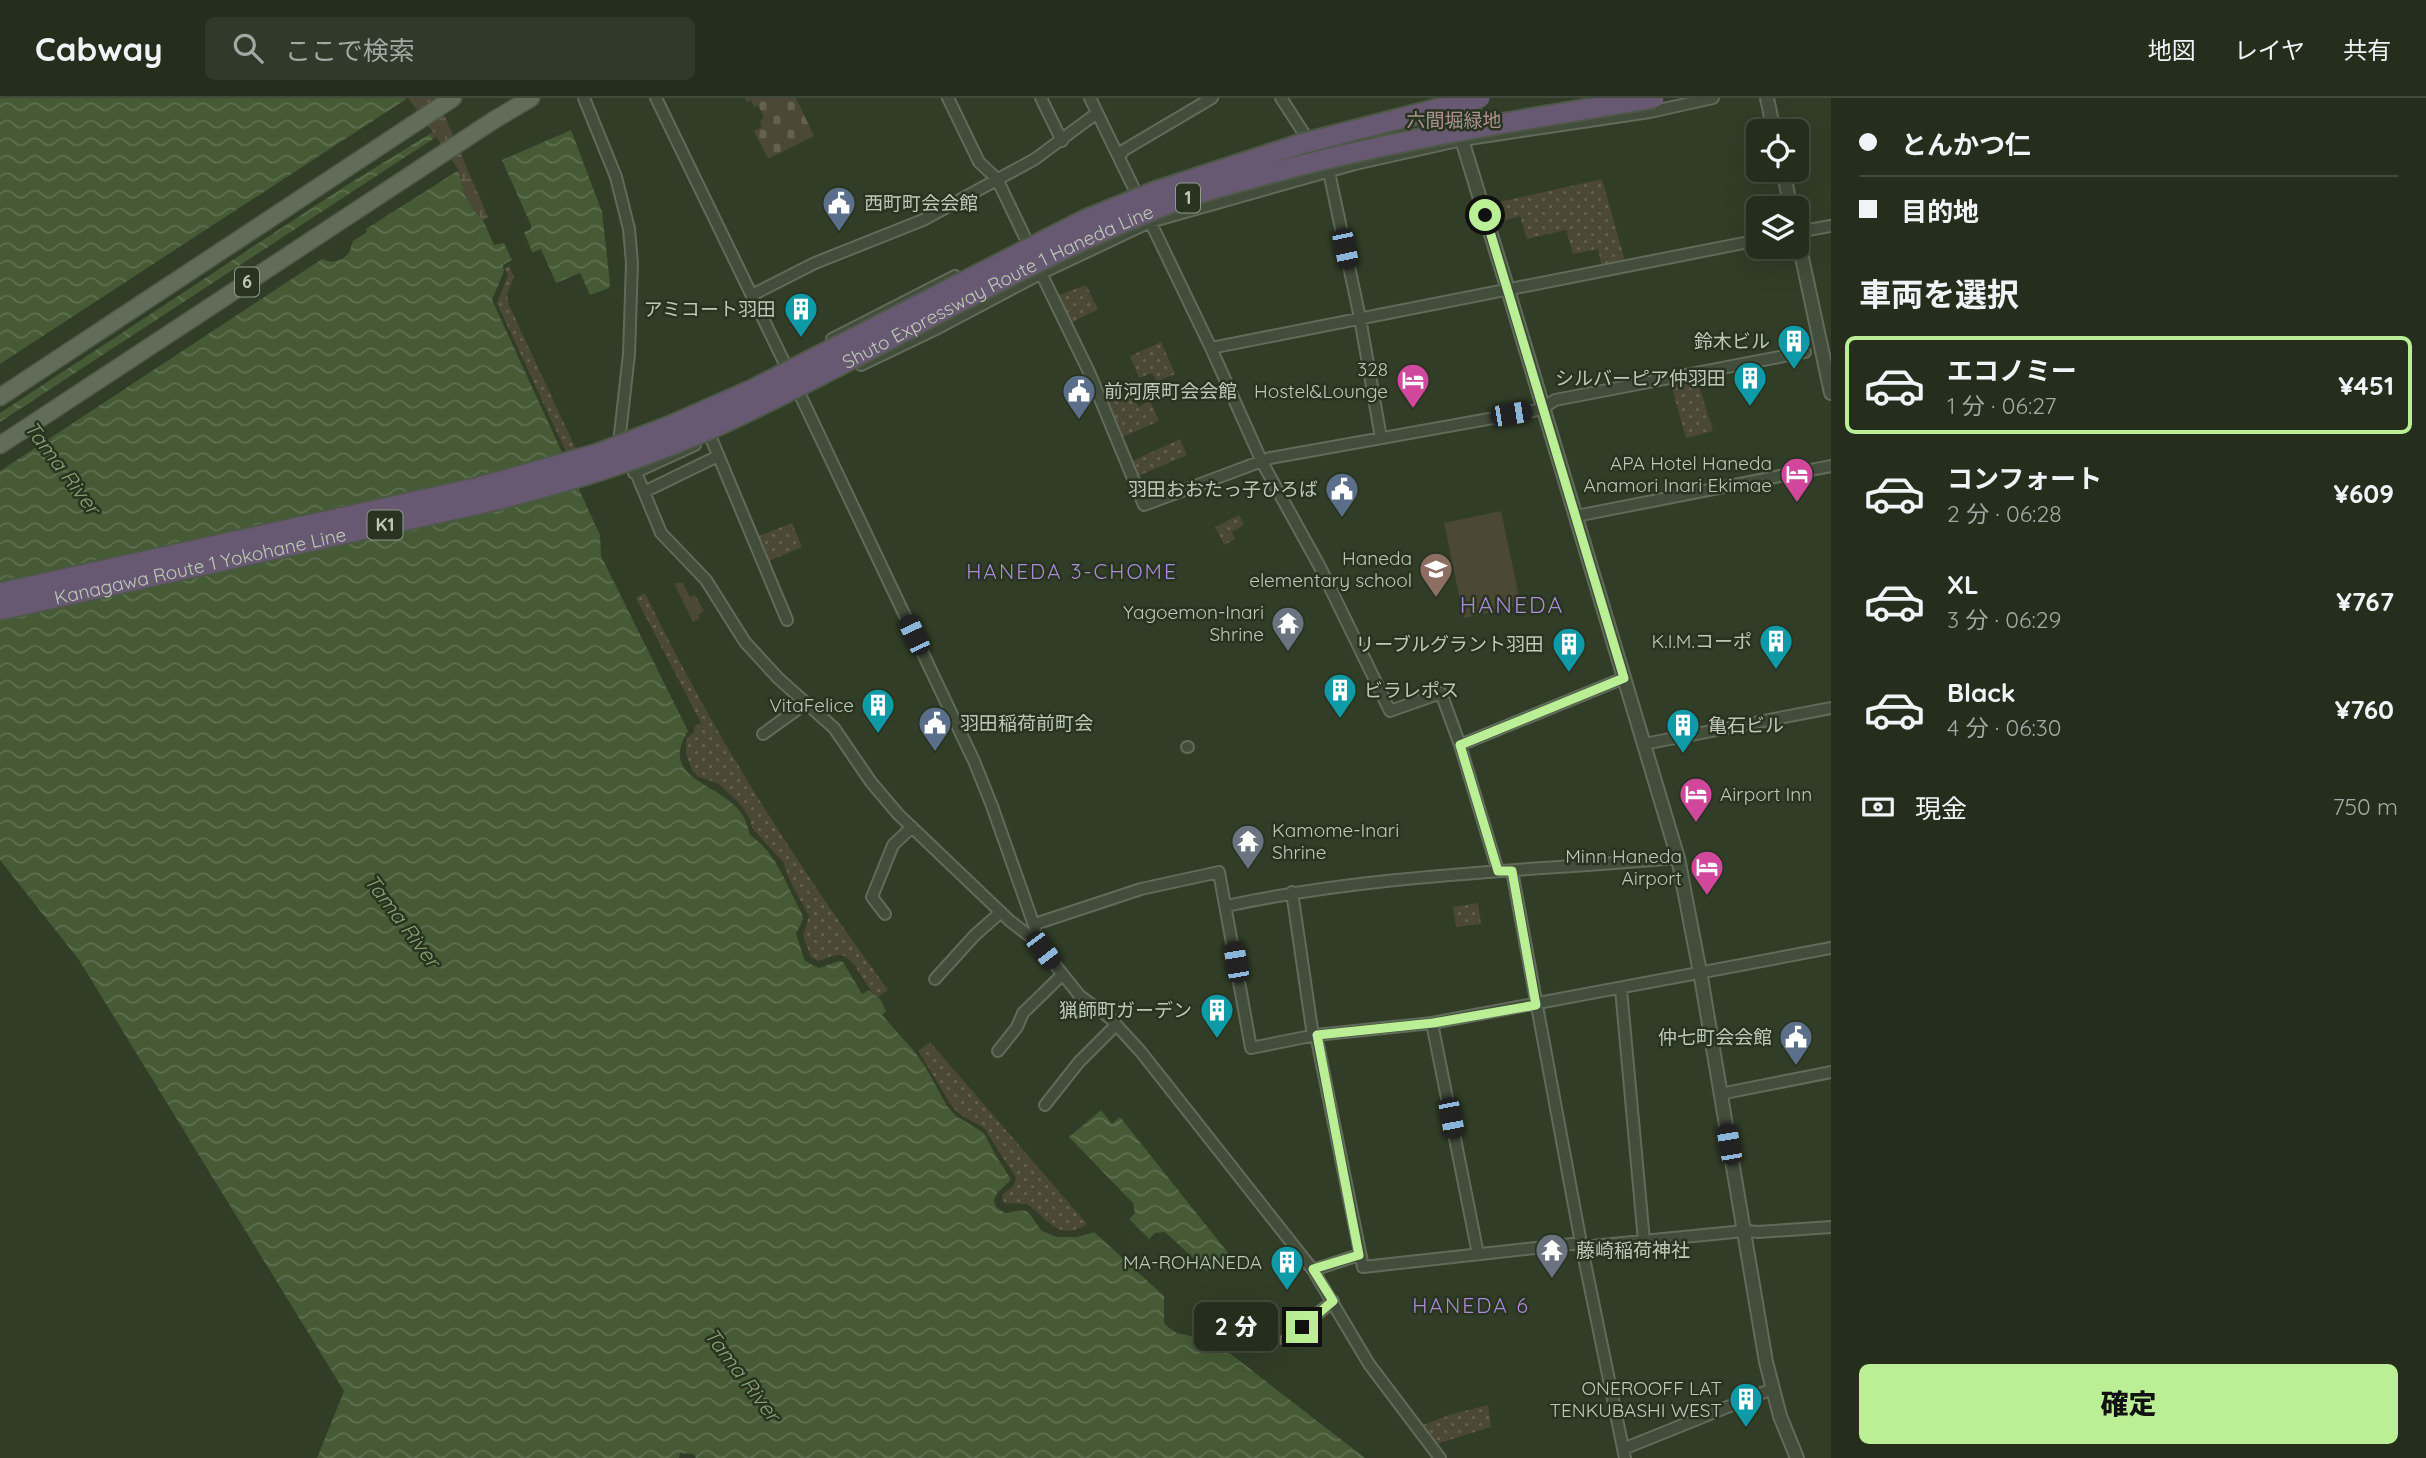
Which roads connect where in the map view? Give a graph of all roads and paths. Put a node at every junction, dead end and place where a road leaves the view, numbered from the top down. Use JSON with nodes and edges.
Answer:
{"nodes":[{"id":1,"x":453,"y":98,"type":"edge"},
{"id":2,"x":516,"y":98,"type":"edge"},
{"id":3,"x":531,"y":98,"type":"edge"},
{"id":4,"x":584,"y":98,"type":"edge"},
{"id":5,"x":656,"y":98,"type":"edge"},
{"id":6,"x":948,"y":98,"type":"edge"},
{"id":7,"x":1041,"y":98,"type":"edge"},
{"id":8,"x":1090,"y":98,"type":"edge"},
{"id":9,"x":1212,"y":98,"type":"edge"},
{"id":10,"x":1281,"y":98,"type":"edge"},
{"id":11,"x":1480,"y":98,"type":"edge"},
{"id":12,"x":1654,"y":98,"type":"edge"},
{"id":13,"x":1713,"y":98,"type":"edge"},
{"id":14,"x":1767,"y":98,"type":"edge"},
{"id":15,"x":1449,"y":99,"type":"edge"},
{"id":16,"x":1097,"y":113,"type":"junction"},
{"id":17,"x":1771,"y":119,"type":"edge"},
{"id":18,"x":494,"y":120,"type":"junction"},
{"id":19,"x":1307,"y":138,"type":"junction"},
{"id":20,"x":1462,"y":140,"type":"junction"},
{"id":21,"x":1062,"y":141,"type":"junction"},
{"id":22,"x":1119,"y":157,"type":"junction"},
{"id":23,"x":1329,"y":172,"type":"junction"},
{"id":24,"x":997,"y":179,"type":"junction"},
{"id":25,"x":1136,"y":193,"type":"junction"},
{"id":26,"x":1150,"y":222,"type":"junction"},
{"id":27,"x":1831,"y":226,"type":"edge"},
{"id":28,"x":1809,"y":231,"type":"edge"},
{"id":29,"x":1028,"y":243,"type":"junction"},
{"id":30,"x":1746,"y":243,"type":"edge"},
{"id":31,"x":1803,"y":259,"type":"edge"},
{"id":32,"x":1040,"y":274,"type":"junction"},
{"id":33,"x":1508,"y":290,"type":"junction"},
{"id":34,"x":752,"y":295,"type":"junction"},
{"id":35,"x":1360,"y":318,"type":"junction"},
{"id":36,"x":1211,"y":348,"type":"junction"},
{"id":37,"x":1805,"y":352,"type":"dead end"},
{"id":38,"x":784,"y":364,"type":"junction"},
{"id":39,"x":1831,"y":393,"type":"edge"},
{"id":40,"x":800,"y":395,"type":"junction"},
{"id":41,"x":0,"y":397,"type":"edge"},
{"id":42,"x":756,"y":398,"type":"junction"},
{"id":43,"x":1543,"y":408,"type":"junction"},
{"id":44,"x":621,"y":436,"type":"junction"},
{"id":45,"x":711,"y":438,"type":"junction"},
{"id":46,"x":1381,"y":438,"type":"junction"},
{"id":47,"x":0,"y":444,"type":"edge"},
{"id":48,"x":719,"y":456,"type":"junction"},
{"id":49,"x":1262,"y":462,"type":"junction"},
{"id":50,"x":1831,"y":466,"type":"edge"},
{"id":51,"x":634,"y":473,"type":"junction"},
{"id":52,"x":643,"y":492,"type":"junction"},
{"id":53,"x":1576,"y":516,"type":"junction"},
{"id":54,"x":0,"y":593,"type":"edge"},
{"id":55,"x":0,"y":610,"type":"edge"},
{"id":56,"x":787,"y":620,"type":"dead end"},
{"id":57,"x":1624,"y":678,"type":"junction"},
{"id":58,"x":806,"y":703,"type":"junction"},
{"id":59,"x":1831,"y":708,"type":"edge"},
{"id":60,"x":763,"y":734,"type":"dead end"},
{"id":61,"x":1644,"y":744,"type":"junction"},
{"id":62,"x":1460,"y":745,"type":"junction"},
{"id":63,"x":912,"y":827,"type":"junction"},
{"id":64,"x":1678,"y":858,"type":"junction"},
{"id":65,"x":1498,"y":871,"type":"junction"},
{"id":66,"x":1512,"y":871,"type":"junction"},
{"id":67,"x":1292,"y":892,"type":"junction"},
{"id":68,"x":1226,"y":906,"type":"junction"},
{"id":69,"x":1001,"y":912,"type":"junction"},
{"id":70,"x":885,"y":914,"type":"dead end"},
{"id":71,"x":1035,"y":924,"type":"junction"},
{"id":72,"x":1036,"y":941,"type":"junction"},
{"id":73,"x":1831,"y":948,"type":"edge"},
{"id":74,"x":1700,"y":974,"type":"junction"},
{"id":75,"x":1062,"y":975,"type":"junction"},
{"id":76,"x":935,"y":979,"type":"dead end"},
{"id":77,"x":1621,"y":989,"type":"junction"},
{"id":78,"x":1536,"y":1005,"type":"junction"},
{"id":79,"x":1433,"y":1023,"type":"junction"},
{"id":80,"x":1116,"y":1025,"type":"junction"},
{"id":81,"x":1315,"y":1035,"type":"junction"},
{"id":82,"x":998,"y":1051,"type":"dead end"},
{"id":83,"x":1831,"y":1072,"type":"edge"},
{"id":84,"x":1720,"y":1094,"type":"junction"},
{"id":85,"x":1045,"y":1105,"type":"dead end"},
{"id":86,"x":1831,"y":1227,"type":"edge"},
{"id":87,"x":1744,"y":1231,"type":"junction"},
{"id":88,"x":1644,"y":1241,"type":"junction"},
{"id":89,"x":1581,"y":1245,"type":"junction"},
{"id":90,"x":1478,"y":1254,"type":"junction"},
{"id":91,"x":1359,"y":1255,"type":"junction"},
{"id":92,"x":1313,"y":1269,"type":"junction"},
{"id":93,"x":1333,"y":1301,"type":"junction"},
{"id":94,"x":1286,"y":1340,"type":"dead end"},
{"id":95,"x":1772,"y":1389,"type":"junction"},
{"id":96,"x":1624,"y":1454,"type":"edge"},
{"id":97,"x":1440,"y":1458,"type":"edge"},
{"id":98,"x":1797,"y":1458,"type":"edge"}],
"edges":[{"from":1,"to":41,"type":"main road","number":"6"},
{"from":2,"to":18,"type":"main road","number":"6"},
{"from":3,"to":18,"type":"main road","number":"6"},
{"from":4,"to":44,"type":"street"},
{"from":5,"to":34,"type":"street"},
{"from":6,"to":24,"type":"street"},
{"from":7,"to":21,"type":"street"},
{"from":8,"to":16,"type":"street"},
{"from":9,"to":22,"type":"street"},
{"from":10,"to":19,"type":"street"},
{"from":11,"to":42,"type":"highway","name":"Shuto Expressway Route 1 Haneda Line","number":"1","bridge":true},
{"from":12,"to":42,"type":"highway","name":"Shuto Expressway Route 1 Haneda Line","number":"1","bridge":true},
{"from":13,"to":20,"type":"street"},
{"from":14,"to":17,"type":"street"},
{"from":15,"to":19,"type":"street"},
{"from":15,"to":20,"type":"street"},
{"from":16,"to":21,"type":"street"},
{"from":16,"to":22,"type":"street"},
{"from":18,"to":47,"type":"main road","number":"6"},
{"from":19,"to":23,"type":"street"},
{"from":19,"to":25,"type":"street"},
{"from":20,"to":23,"type":"street"},
{"from":20,"to":33,"type":"street"},
{"from":21,"to":24,"type":"street"},
{"from":22,"to":25,"type":"street"},
{"from":23,"to":26,"type":"street"},
{"from":23,"to":35,"type":"street"},
{"from":24,"to":29,"type":"street"},
{"from":24,"to":34,"type":"street"},
{"from":25,"to":26,"type":"street"},
{"from":25,"to":29,"type":"street"},
{"from":26,"to":32,"type":"street"},
{"from":26,"to":36,"type":"street"},
{"from":27,"to":28,"type":"street"},
{"from":29,"to":32,"type":"street"},
{"from":29,"to":38,"type":"street"},
{"from":30,"to":33,"type":"street"},
{"from":31,"to":39,"type":"street"},
{"from":32,"to":40,"type":"street"},
{"from":32,"to":49,"type":"street"},
{"from":33,"to":35,"type":"street"},
{"from":33,"to":43,"type":"street"},
{"from":34,"to":38,"type":"street"},
{"from":35,"to":36,"type":"street"},
{"from":35,"to":46,"type":"street"},
{"from":36,"to":49,"type":"street"},
{"from":37,"to":43,"type":"street"},
{"from":38,"to":40,"type":"street"},
{"from":38,"to":44,"type":"street"},
{"from":40,"to":45,"type":"street"},
{"from":40,"to":71,"type":"street"},
{"from":42,"to":54,"type":"highway","name":"Kanagawa Route 1 Yokohane Line","number":"K1","bridge":true},
{"from":42,"to":55,"type":"highway","name":"Kanagawa Route 1 Yokohane Line","number":"K1","bridge":true},
{"from":43,"to":46,"type":"street"},
{"from":43,"to":53,"type":"street"},
{"from":44,"to":51,"type":"street"},
{"from":45,"to":48,"type":"street"},
{"from":45,"to":51,"type":"street"},
{"from":46,"to":49,"type":"street"},
{"from":48,"to":52,"type":"street"},
{"from":48,"to":56,"type":"street"},
{"from":49,"to":62,"type":"street"},
{"from":50,"to":53,"type":"street"},
{"from":51,"to":52,"type":"street"},
{"from":52,"to":58,"type":"street"},
{"from":53,"to":57,"type":"street"},
{"from":57,"to":61,"type":"street"},
{"from":57,"to":62,"type":"street"},
{"from":58,"to":60,"type":"street"},
{"from":58,"to":63,"type":"street"},
{"from":59,"to":61,"type":"street"},
{"from":61,"to":64,"type":"street"},
{"from":62,"to":65,"type":"street"},
{"from":63,"to":69,"type":"street"},
{"from":63,"to":70,"type":"street"},
{"from":64,"to":66,"type":"street"},
{"from":64,"to":74,"type":"street"},
{"from":65,"to":66,"type":"street"},
{"from":65,"to":67,"type":"street"},
{"from":66,"to":78,"type":"street"},
{"from":67,"to":68,"type":"street"},
{"from":67,"to":81,"type":"street"},
{"from":68,"to":71,"type":"street"},
{"from":68,"to":81,"type":"street"},
{"from":69,"to":72,"type":"street"},
{"from":69,"to":76,"type":"street"},
{"from":71,"to":72,"type":"street"},
{"from":72,"to":75,"type":"street"},
{"from":73,"to":74,"type":"street"},
{"from":74,"to":77,"type":"street"},
{"from":74,"to":84,"type":"street"},
{"from":75,"to":80,"type":"street"},
{"from":75,"to":82,"type":"street"},
{"from":77,"to":78,"type":"street"},
{"from":77,"to":88,"type":"street"},
{"from":78,"to":79,"type":"street"},
{"from":78,"to":89,"type":"street"},
{"from":79,"to":81,"type":"street"},
{"from":79,"to":90,"type":"street"},
{"from":80,"to":85,"type":"street"},
{"from":80,"to":92,"type":"street"},
{"from":81,"to":91,"type":"street"},
{"from":83,"to":84,"type":"street"},
{"from":84,"to":87,"type":"street"},
{"from":86,"to":87,"type":"street"},
{"from":87,"to":88,"type":"street"},
{"from":87,"to":95,"type":"street"},
{"from":88,"to":89,"type":"street"},
{"from":89,"to":90,"type":"street"},
{"from":89,"to":96,"type":"street"},
{"from":90,"to":91,"type":"street"},
{"from":91,"to":92,"type":"street"},
{"from":92,"to":93,"type":"street"},
{"from":93,"to":94,"type":"street"},
{"from":93,"to":97,"type":"street"},
{"from":95,"to":96,"type":"street"},
{"from":95,"to":98,"type":"street"}]}
